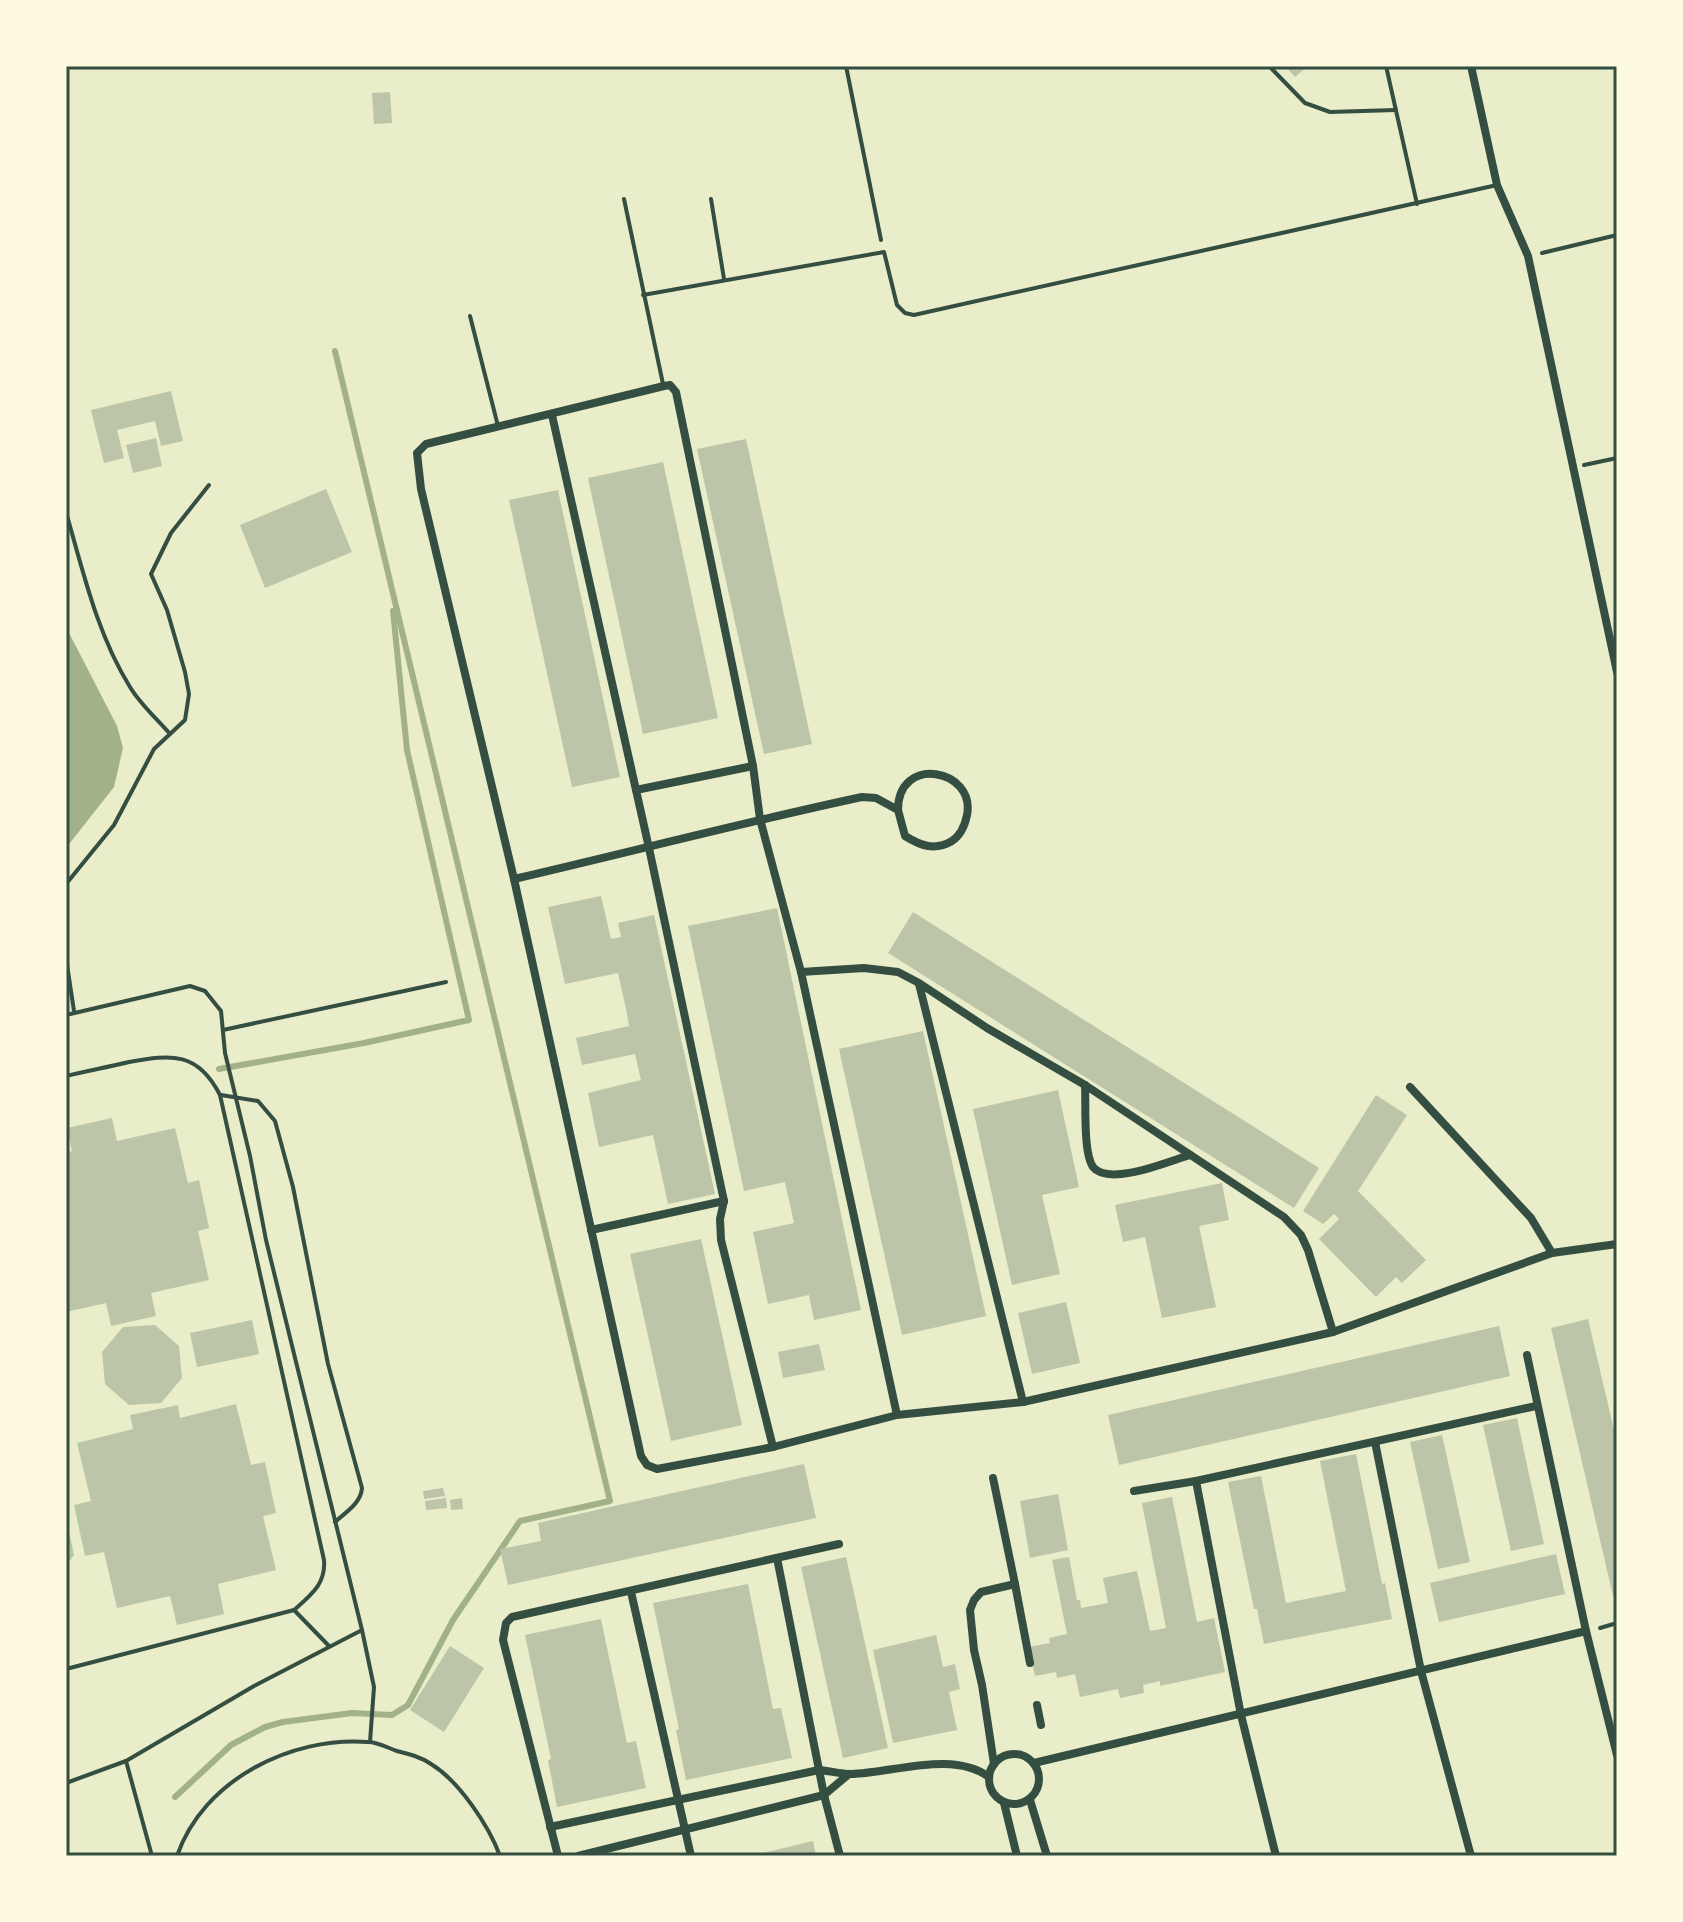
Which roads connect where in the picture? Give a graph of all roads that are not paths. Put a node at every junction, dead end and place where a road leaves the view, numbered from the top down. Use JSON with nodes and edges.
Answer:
{"nodes":[{"id":1,"x":1269,"y":66,"type":"edge"},
{"id":2,"x":1386,"y":66,"type":"edge"},
{"id":3,"x":1471,"y":66,"type":"edge"},
{"id":4,"x":1396,"y":110,"type":"junction"},
{"id":5,"x":1497,"y":185,"type":"junction"},
{"id":6,"x":624,"y":199,"type":"dead end"},
{"id":7,"x":711,"y":199,"type":"dead end"},
{"id":8,"x":1417,"y":204,"type":"junction"},
{"id":9,"x":725,"y":280,"type":"junction"},
{"id":10,"x":643,"y":295,"type":"junction"},
{"id":11,"x":470,"y":316,"type":"dead end"},
{"id":12,"x":664,"y":386,"type":"junction"},
{"id":13,"x":552,"y":415,"type":"junction"},
{"id":14,"x":498,"y":428,"type":"junction"},
{"id":15,"x":209,"y":485,"type":"dead end"},
{"id":16,"x":66,"y":512,"type":"edge"},
{"id":17,"x":1617,"y":672,"type":"edge"},
{"id":18,"x":170,"y":734,"type":"junction"},
{"id":19,"x":753,"y":766,"type":"junction"},
{"id":20,"x":636,"y":790,"type":"junction"},
{"id":21,"x":898,"y":810,"type":"junction"},
{"id":22,"x":760,"y":819,"type":"junction"},
{"id":23,"x":649,"y":848,"type":"junction"},
{"id":24,"x":514,"y":879,"type":"junction"},
{"id":25,"x":66,"y":884,"type":"edge"},
{"id":26,"x":66,"y":958,"type":"edge"},
{"id":27,"x":801,"y":972,"type":"junction"},
{"id":28,"x":446,"y":982,"type":"dead end"},
{"id":29,"x":919,"y":983,"type":"junction"},
{"id":30,"x":74,"y":1013,"type":"junction"},
{"id":31,"x":66,"y":1015,"type":"edge"},
{"id":32,"x":223,"y":1030,"type":"junction"},
{"id":33,"x":66,"y":1076,"type":"edge"},
{"id":34,"x":1085,"y":1085,"type":"junction"},
{"id":35,"x":1410,"y":1087,"type":"dead end"},
{"id":36,"x":220,"y":1095,"type":"junction"},
{"id":37,"x":234,"y":1095,"type":"junction"},
{"id":38,"x":1190,"y":1155,"type":"junction"},
{"id":39,"x":724,"y":1201,"type":"junction"},
{"id":40,"x":591,"y":1230,"type":"junction"},
{"id":41,"x":1617,"y":1244,"type":"edge"},
{"id":42,"x":1552,"y":1253,"type":"junction"},
{"id":43,"x":1333,"y":1332,"type":"junction"},
{"id":44,"x":1527,"y":1355,"type":"dead end"},
{"id":45,"x":1023,"y":1402,"type":"junction"},
{"id":46,"x":1536,"y":1406,"type":"junction"},
{"id":47,"x":897,"y":1415,"type":"junction"},
{"id":48,"x":1375,"y":1442,"type":"junction"},
{"id":49,"x":773,"y":1447,"type":"junction"},
{"id":50,"x":993,"y":1478,"type":"dead end"},
{"id":51,"x":1196,"y":1481,"type":"junction"},
{"id":52,"x":1134,"y":1491,"type":"dead end"},
{"id":53,"x":335,"y":1522,"type":"junction"},
{"id":54,"x":839,"y":1544,"type":"dead end"},
{"id":55,"x":777,"y":1558,"type":"junction"},
{"id":56,"x":1015,"y":1584,"type":"junction"},
{"id":57,"x":631,"y":1592,"type":"junction"},
{"id":58,"x":294,"y":1610,"type":"junction"},
{"id":59,"x":362,"y":1630,"type":"junction"},
{"id":60,"x":1586,"y":1631,"type":"junction"},
{"id":61,"x":329,"y":1646,"type":"junction"},
{"id":62,"x":1030,"y":1663,"type":"dead end"},
{"id":63,"x":66,"y":1669,"type":"edge"},
{"id":64,"x":1421,"y":1671,"type":"junction"},
{"id":65,"x":1037,"y":1705,"type":"dead end"},
{"id":66,"x":1241,"y":1715,"type":"junction"},
{"id":67,"x":1041,"y":1725,"type":"dead end"},
{"id":68,"x":370,"y":1742,"type":"junction"},
{"id":69,"x":1617,"y":1755,"type":"edge"},
{"id":70,"x":126,"y":1761,"type":"junction"},
{"id":71,"x":1034,"y":1763,"type":"junction"},
{"id":72,"x":994,"y":1764,"type":"junction"},
{"id":73,"x":819,"y":1770,"type":"junction"},
{"id":74,"x":849,"y":1774,"type":"junction"},
{"id":75,"x":989,"y":1777,"type":"junction"},
{"id":76,"x":66,"y":1783,"type":"edge"},
{"id":77,"x":824,"y":1795,"type":"junction"},
{"id":78,"x":679,"y":1799,"type":"junction"},
{"id":79,"x":1030,"y":1800,"type":"junction"},
{"id":80,"x":1004,"y":1803,"type":"junction"},
{"id":81,"x":550,"y":1827,"type":"junction"},
{"id":82,"x":686,"y":1828,"type":"junction"},
{"id":83,"x":152,"y":1856,"type":"edge"},
{"id":84,"x":177,"y":1856,"type":"edge"},
{"id":85,"x":500,"y":1856,"type":"edge"},
{"id":86,"x":558,"y":1856,"type":"edge"},
{"id":87,"x":578,"y":1856,"type":"edge"},
{"id":88,"x":691,"y":1856,"type":"edge"},
{"id":89,"x":840,"y":1856,"type":"edge"},
{"id":90,"x":1017,"y":1856,"type":"edge"},
{"id":91,"x":1047,"y":1856,"type":"edge"},
{"id":92,"x":1276,"y":1856,"type":"edge"},
{"id":93,"x":1471,"y":1856,"type":"edge"}],
"edges":[{"from":1,"to":4,"type":"lane"},
{"from":2,"to":4,"type":"lane"},
{"from":3,"to":5,"type":"street"},
{"from":4,"to":8,"type":"lane"},
{"from":5,"to":8,"type":"lane"},
{"from":5,"to":17,"type":"street"},
{"from":6,"to":10,"type":"lane"},
{"from":7,"to":9,"type":"lane"},
{"from":8,"to":9,"type":"lane"},
{"from":9,"to":10,"type":"lane"},
{"from":10,"to":12,"type":"lane"},
{"from":11,"to":14,"type":"lane"},
{"from":12,"to":13,"type":"street"},
{"from":12,"to":19,"type":"street"},
{"from":13,"to":14,"type":"street"},
{"from":13,"to":20,"type":"street"},
{"from":14,"to":24,"type":"street"},
{"from":15,"to":18,"type":"lane"},
{"from":16,"to":18,"type":"lane"},
{"from":18,"to":25,"type":"lane"},
{"from":19,"to":20,"type":"street"},
{"from":19,"to":22,"type":"street"},
{"from":20,"to":23,"type":"street"},
{"from":21,"to":21,"type":"street"},
{"from":21,"to":22,"type":"street"},
{"from":22,"to":23,"type":"street"},
{"from":22,"to":27,"type":"street"},
{"from":23,"to":24,"type":"street"},
{"from":23,"to":39,"type":"street"},
{"from":24,"to":40,"type":"street"},
{"from":26,"to":30,"type":"lane"},
{"from":27,"to":29,"type":"street"},
{"from":27,"to":47,"type":"street"},
{"from":28,"to":32,"type":"lane"},
{"from":29,"to":34,"type":"street"},
{"from":29,"to":45,"type":"street"},
{"from":30,"to":31,"type":"lane"},
{"from":30,"to":32,"type":"lane"},
{"from":32,"to":37,"type":"lane"},
{"from":33,"to":36,"type":"lane"},
{"from":34,"to":38,"type":"street"},
{"from":34,"to":38,"type":"street"},
{"from":35,"to":42,"type":"street"},
{"from":36,"to":37,"type":"lane"},
{"from":36,"to":58,"type":"lane"},
{"from":37,"to":53,"type":"lane"},
{"from":37,"to":53,"type":"lane"},
{"from":38,"to":43,"type":"street"},
{"from":39,"to":40,"type":"street"},
{"from":39,"to":49,"type":"street"},
{"from":40,"to":49,"type":"street"},
{"from":41,"to":42,"type":"street"},
{"from":42,"to":43,"type":"street"},
{"from":43,"to":45,"type":"street"},
{"from":44,"to":46,"type":"street"},
{"from":45,"to":47,"type":"street"},
{"from":46,"to":48,"type":"street"},
{"from":46,"to":60,"type":"street"},
{"from":47,"to":49,"type":"street"},
{"from":48,"to":51,"type":"street"},
{"from":48,"to":64,"type":"street"},
{"from":50,"to":56,"type":"street"},
{"from":51,"to":52,"type":"street"},
{"from":51,"to":66,"type":"street"},
{"from":53,"to":59,"type":"lane"},
{"from":54,"to":55,"type":"street"},
{"from":55,"to":57,"type":"street"},
{"from":55,"to":73,"type":"street"},
{"from":56,"to":62,"type":"street"},
{"from":56,"to":72,"type":"street"},
{"from":57,"to":78,"type":"street"},
{"from":57,"to":81,"type":"street"},
{"from":58,"to":61,"type":"lane"},
{"from":58,"to":63,"type":"lane"},
{"from":59,"to":61,"type":"lane"},
{"from":59,"to":68,"type":"lane"},
{"from":60,"to":64,"type":"street"},
{"from":60,"to":69,"type":"street"},
{"from":61,"to":70,"type":"lane"},
{"from":64,"to":66,"type":"street"},
{"from":64,"to":93,"type":"street"},
{"from":65,"to":67,"type":"street"},
{"from":66,"to":71,"type":"street"},
{"from":66,"to":92,"type":"street"},
{"from":68,"to":84,"type":"lane"},
{"from":68,"to":85,"type":"lane"},
{"from":70,"to":76,"type":"lane"},
{"from":70,"to":83,"type":"lane"},
{"from":71,"to":72,"type":"street"},
{"from":71,"to":79,"type":"street"},
{"from":72,"to":75,"type":"street"},
{"from":73,"to":74,"type":"street"},
{"from":73,"to":77,"type":"street"},
{"from":73,"to":78,"type":"street"},
{"from":74,"to":75,"type":"street"},
{"from":74,"to":77,"type":"street"},
{"from":75,"to":80,"type":"street"},
{"from":77,"to":82,"type":"street"},
{"from":77,"to":89,"type":"street"},
{"from":78,"to":81,"type":"street"},
{"from":78,"to":82,"type":"street"},
{"from":79,"to":80,"type":"street"},
{"from":79,"to":91,"type":"street"},
{"from":80,"to":90,"type":"street"},
{"from":81,"to":86,"type":"street"},
{"from":82,"to":87,"type":"street"},
{"from":82,"to":88,"type":"street"}]}
